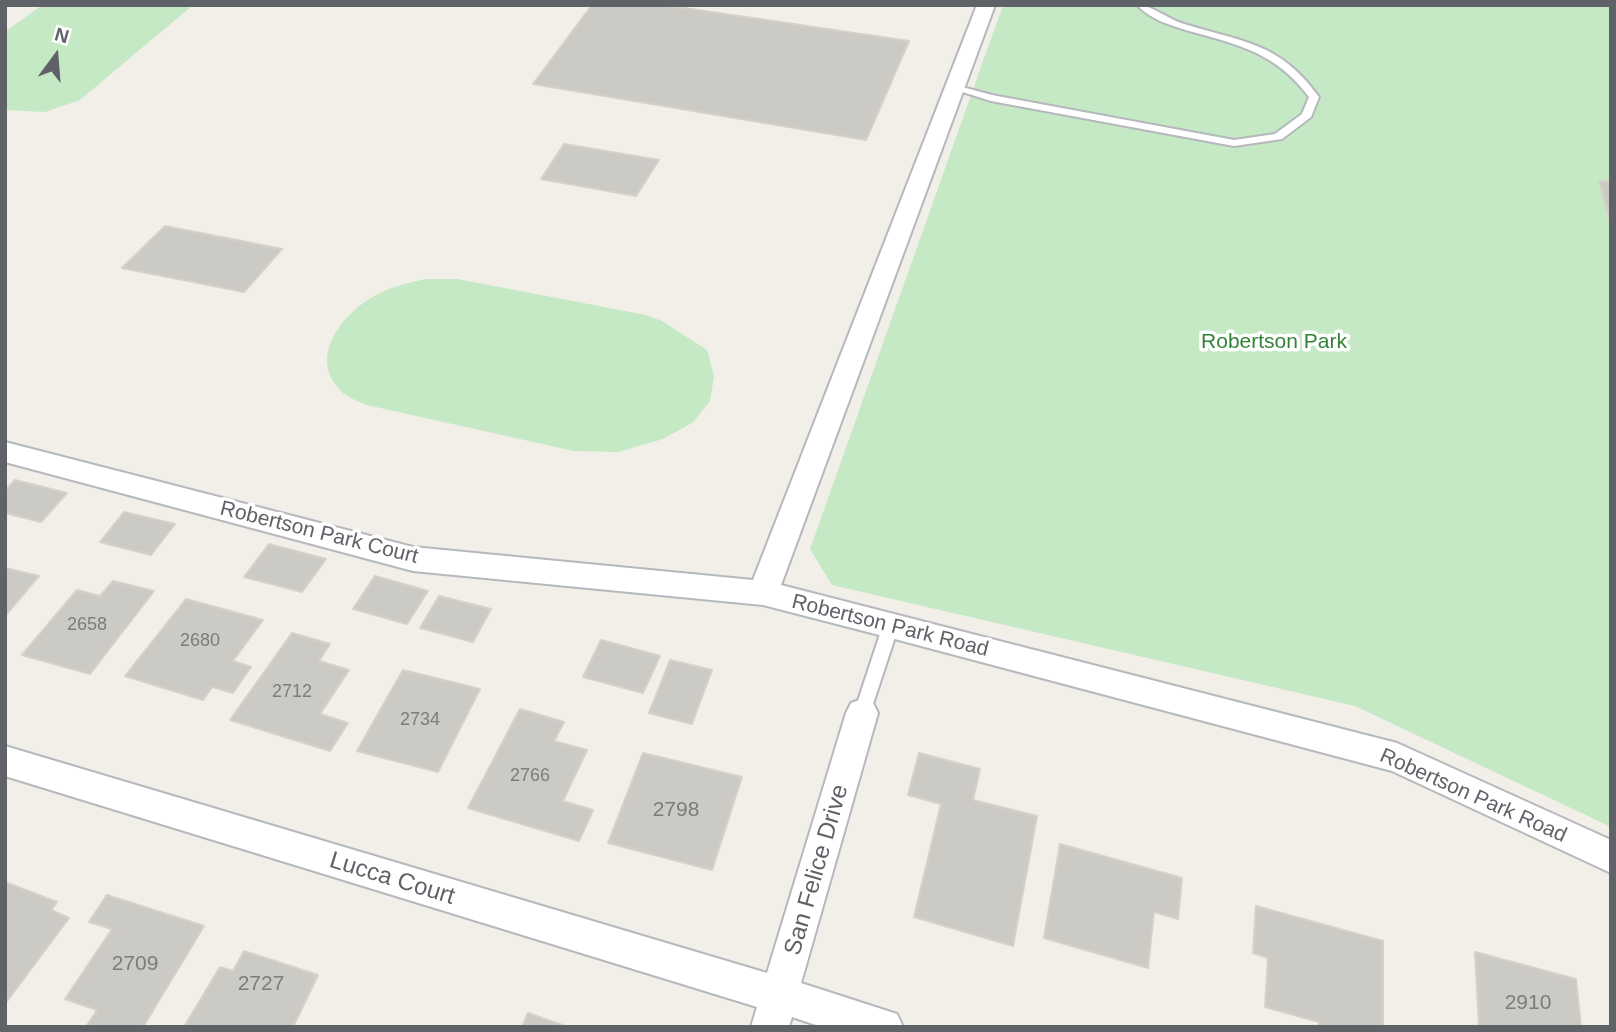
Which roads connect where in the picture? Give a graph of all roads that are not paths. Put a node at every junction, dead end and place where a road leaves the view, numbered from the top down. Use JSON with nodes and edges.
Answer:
{"nodes":[{"id":1,"x":986,"y":5,"type":"edge"},
{"id":2,"x":1141,"y":5,"type":"edge"},
{"id":3,"x":956,"y":88,"type":"junction"},
{"id":4,"x":5,"y":452,"type":"edge"},
{"id":5,"x":763,"y":593,"type":"junction"},
{"id":6,"x":891,"y":625,"type":"junction"},
{"id":7,"x":862,"y":713,"type":"joint"},
{"id":8,"x":5,"y":761,"type":"edge"},
{"id":9,"x":1611,"y":857,"type":"edge"},
{"id":10,"x":775,"y":1011,"type":"edge"},
{"id":11,"x":884,"y":1027,"type":"edge"}],
"edges":[{"from":1,"to":3,"type":"street","name":"Robertson Park Road"},
{"from":2,"to":3,"type":"lane"},
{"from":3,"to":5,"type":"street","name":"Robertson Park Road"},
{"from":4,"to":5,"type":"street","name":"Robertson Park Court"},
{"from":5,"to":6,"type":"street","name":"Robertson Park Road"},
{"from":6,"to":7,"type":"lane"},
{"from":6,"to":9,"type":"street","name":"Robertson Park Road"},
{"from":7,"to":10,"type":"street","name":"San Felice Drive"},
{"from":8,"to":10,"type":"street","name":"Lucca Court"},
{"from":10,"to":11,"type":"street","name":"Lucca Court"}]}
